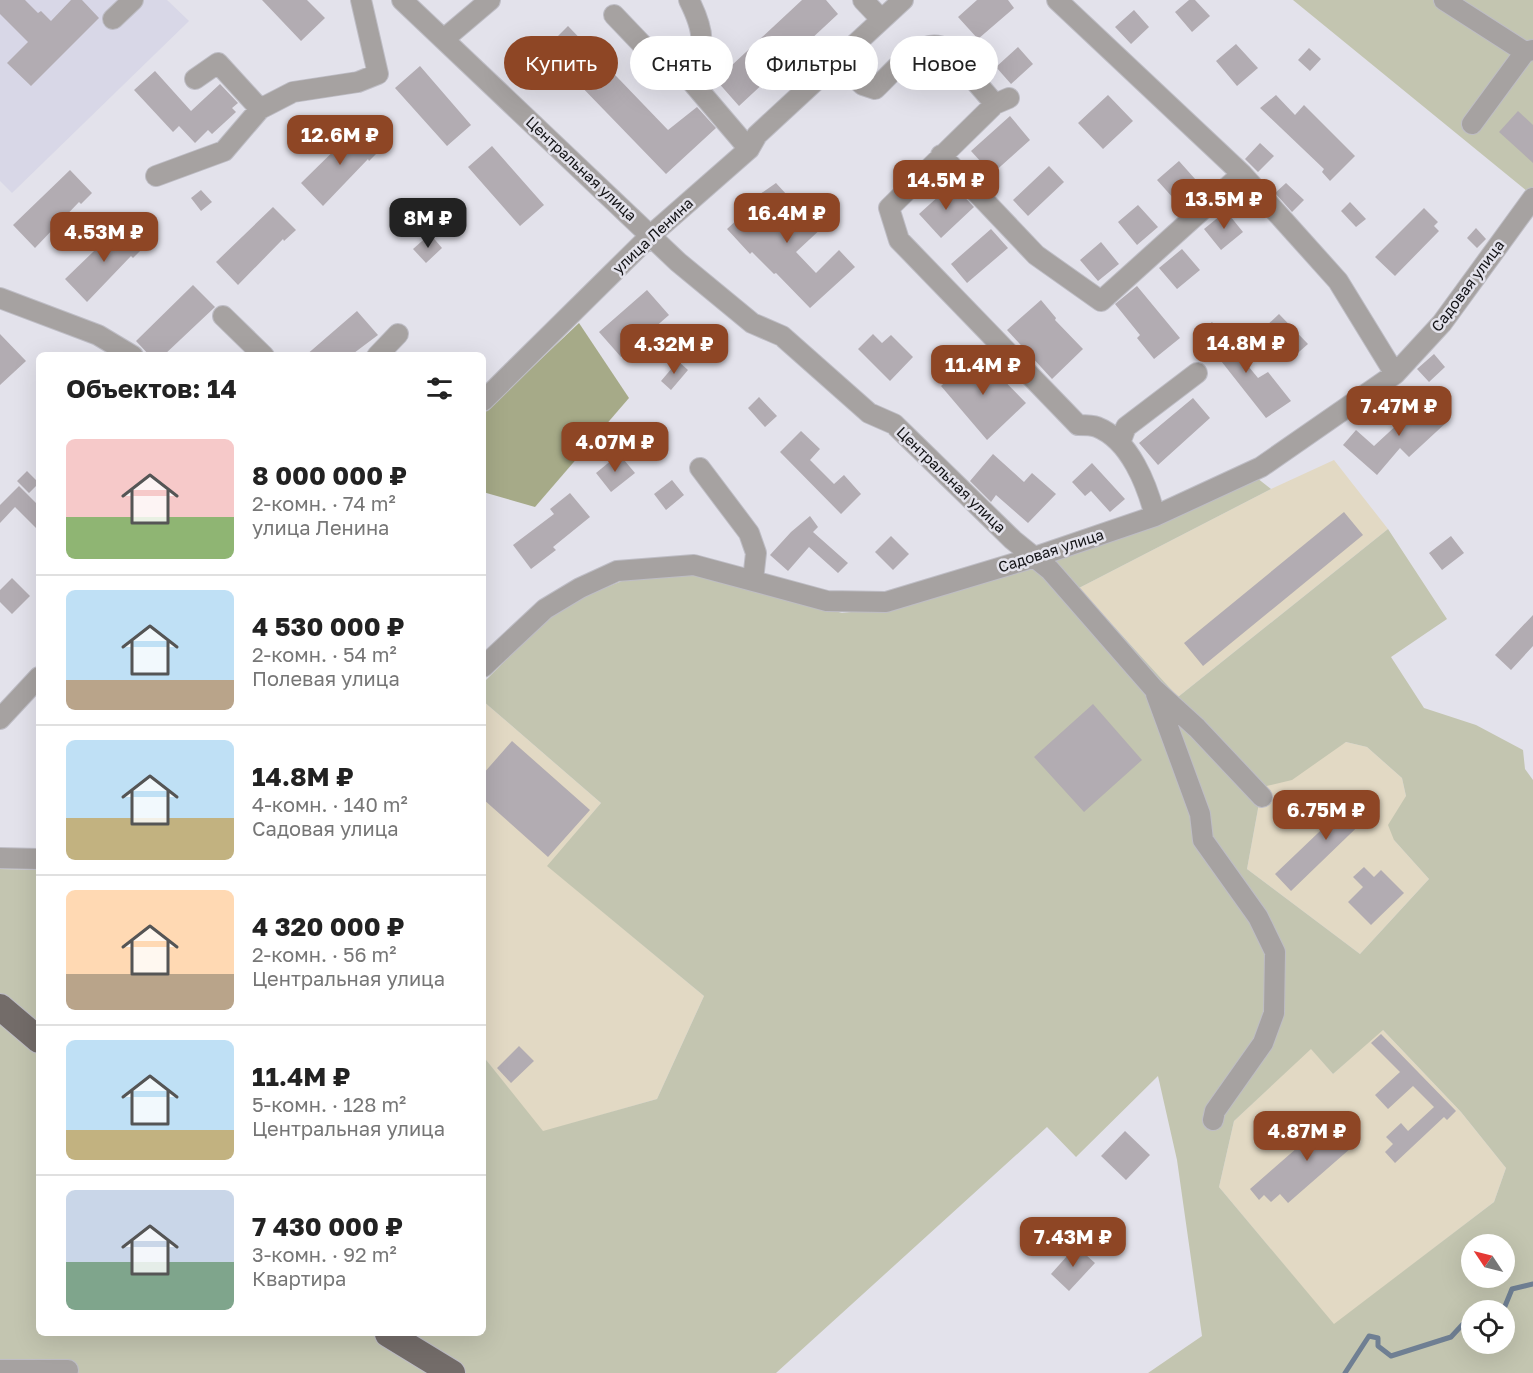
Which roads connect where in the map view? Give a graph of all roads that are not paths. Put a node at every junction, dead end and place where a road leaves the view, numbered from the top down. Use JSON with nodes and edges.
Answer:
{"nodes":[{"id":1,"x":133,"y":0,"type":"edge"},
{"id":2,"x":361,"y":0,"type":"edge"},
{"id":3,"x":402,"y":0,"type":"edge"},
{"id":4,"x":490,"y":0,"type":"edge"},
{"id":5,"x":689,"y":0,"type":"edge"},
{"id":6,"x":863,"y":0,"type":"edge"},
{"id":7,"x":903,"y":0,"type":"edge"},
{"id":8,"x":1057,"y":0,"type":"edge"},
{"id":9,"x":1444,"y":0,"type":"edge"},
{"id":10,"x":614,"y":15,"type":"dead end"},
{"id":11,"x":113,"y":19,"type":"dead end"},
{"id":12,"x":881,"y":19,"type":"junction"},
{"id":13,"x":634,"y":36,"type":"edge"},
{"id":14,"x":702,"y":36,"type":"edge"},
{"id":15,"x":863,"y":36,"type":"edge"},
{"id":16,"x":444,"y":39,"type":"junction"},
{"id":17,"x":1529,"y":51,"type":"edge"},
{"id":18,"x":195,"y":79,"type":"dead end"},
{"id":19,"x":878,"y":86,"type":"edge"},
{"id":20,"x":699,"y":90,"type":"edge"},
{"id":21,"x":805,"y":90,"type":"edge"},
{"id":22,"x":260,"y":109,"type":"junction"},
{"id":23,"x":1472,"y":124,"type":"dead end"},
{"id":24,"x":749,"y":149,"type":"junction"},
{"id":25,"x":941,"y":155,"type":"junction"},
{"id":26,"x":1242,"y":174,"type":"junction"},
{"id":27,"x":156,"y":176,"type":"dead end"},
{"id":28,"x":1533,"y":198,"type":"edge"},
{"id":29,"x":651,"y":235,"type":"junction"},
{"id":30,"x":0,"y":298,"type":"edge"},
{"id":31,"x":222,"y":316,"type":"dead end"},
{"id":32,"x":398,"y":334,"type":"dead end"},
{"id":33,"x":126,"y":352,"type":"edge"},
{"id":34,"x":260,"y":352,"type":"edge"},
{"id":35,"x":381,"y":352,"type":"edge"},
{"id":36,"x":1197,"y":373,"type":"dead end"},
{"id":37,"x":1395,"y":374,"type":"junction"},
{"id":38,"x":486,"y":398,"type":"edge"},
{"id":39,"x":1120,"y":443,"type":"junction"},
{"id":40,"x":700,"y":468,"type":"dead end"},
{"id":41,"x":1155,"y":516,"type":"junction"},
{"id":42,"x":1032,"y":558,"type":"junction"},
{"id":43,"x":753,"y":580,"type":"junction"},
{"id":44,"x":486,"y":664,"type":"edge"},
{"id":45,"x":36,"y":685,"type":"edge"},
{"id":46,"x":1154,"y":688,"type":"junction"},
{"id":47,"x":0,"y":719,"type":"edge"},
{"id":48,"x":1262,"y":797,"type":"dead end"},
{"id":49,"x":0,"y":858,"type":"edge"},
{"id":50,"x":36,"y":859,"type":"edge"},
{"id":51,"x":0,"y":1007,"type":"edge"},
{"id":52,"x":36,"y":1037,"type":"edge"},
{"id":53,"x":1213,"y":1120,"type":"dead end"},
{"id":54,"x":391,"y":1336,"type":"edge"},
{"id":55,"x":0,"y":1370,"type":"edge"},
{"id":56,"x":68,"y":1370,"type":"dead end"},
{"id":57,"x":452,"y":1373,"type":"edge"}],
"edges":[{"from":1,"to":11,"type":"street"},
{"from":2,"to":22,"type":"street"},
{"from":3,"to":16,"type":"street","name":"Центральная улица"},
{"from":4,"to":16,"type":"street"},
{"from":5,"to":14,"type":"street"},
{"from":6,"to":12,"type":"street"},
{"from":7,"to":12,"type":"street","name":"улица Ленина"},
{"from":8,"to":26,"type":"street"},
{"from":9,"to":17,"type":"street"},
{"from":10,"to":13,"type":"street"},
{"from":12,"to":15,"type":"street","name":"улица Ленина"},
{"from":16,"to":29,"type":"street","name":"Центральная улица"},
{"from":17,"to":23,"type":"street"},
{"from":18,"to":22,"type":"street"},
{"from":19,"to":25,"type":"street"},
{"from":20,"to":24,"type":"street"},
{"from":21,"to":24,"type":"street","name":"улица Ленина"},
{"from":22,"to":27,"type":"street"},
{"from":24,"to":29,"type":"street","name":"улица Ленина"},
{"from":25,"to":26,"type":"street"},
{"from":25,"to":39,"type":"street"},
{"from":26,"to":37,"type":"street"},
{"from":28,"to":37,"type":"street","name":"Садовая улица"},
{"from":29,"to":38,"type":"street","name":"улица Ленина"},
{"from":29,"to":42,"type":"street","name":"Центральная улица"},
{"from":30,"to":33,"type":"street"},
{"from":31,"to":34,"type":"street"},
{"from":32,"to":35,"type":"street"},
{"from":36,"to":39,"type":"street"},
{"from":37,"to":41,"type":"street","name":"Садовая улица"},
{"from":39,"to":41,"type":"street"},
{"from":40,"to":43,"type":"street"},
{"from":41,"to":42,"type":"street","name":"Садовая улица"},
{"from":42,"to":43,"type":"street","name":"Садовая улица"},
{"from":42,"to":46,"type":"street","name":"Центральная улица"},
{"from":43,"to":44,"type":"street","name":"Садовая улица"},
{"from":45,"to":47,"type":"street"},
{"from":46,"to":48,"type":"street","name":"Центральная улица"},
{"from":46,"to":53,"type":"street"},
{"from":49,"to":50,"type":"street"},
{"from":51,"to":52,"type":"main road"},
{"from":54,"to":57,"type":"main road"},
{"from":55,"to":56,"type":"street"}]}
